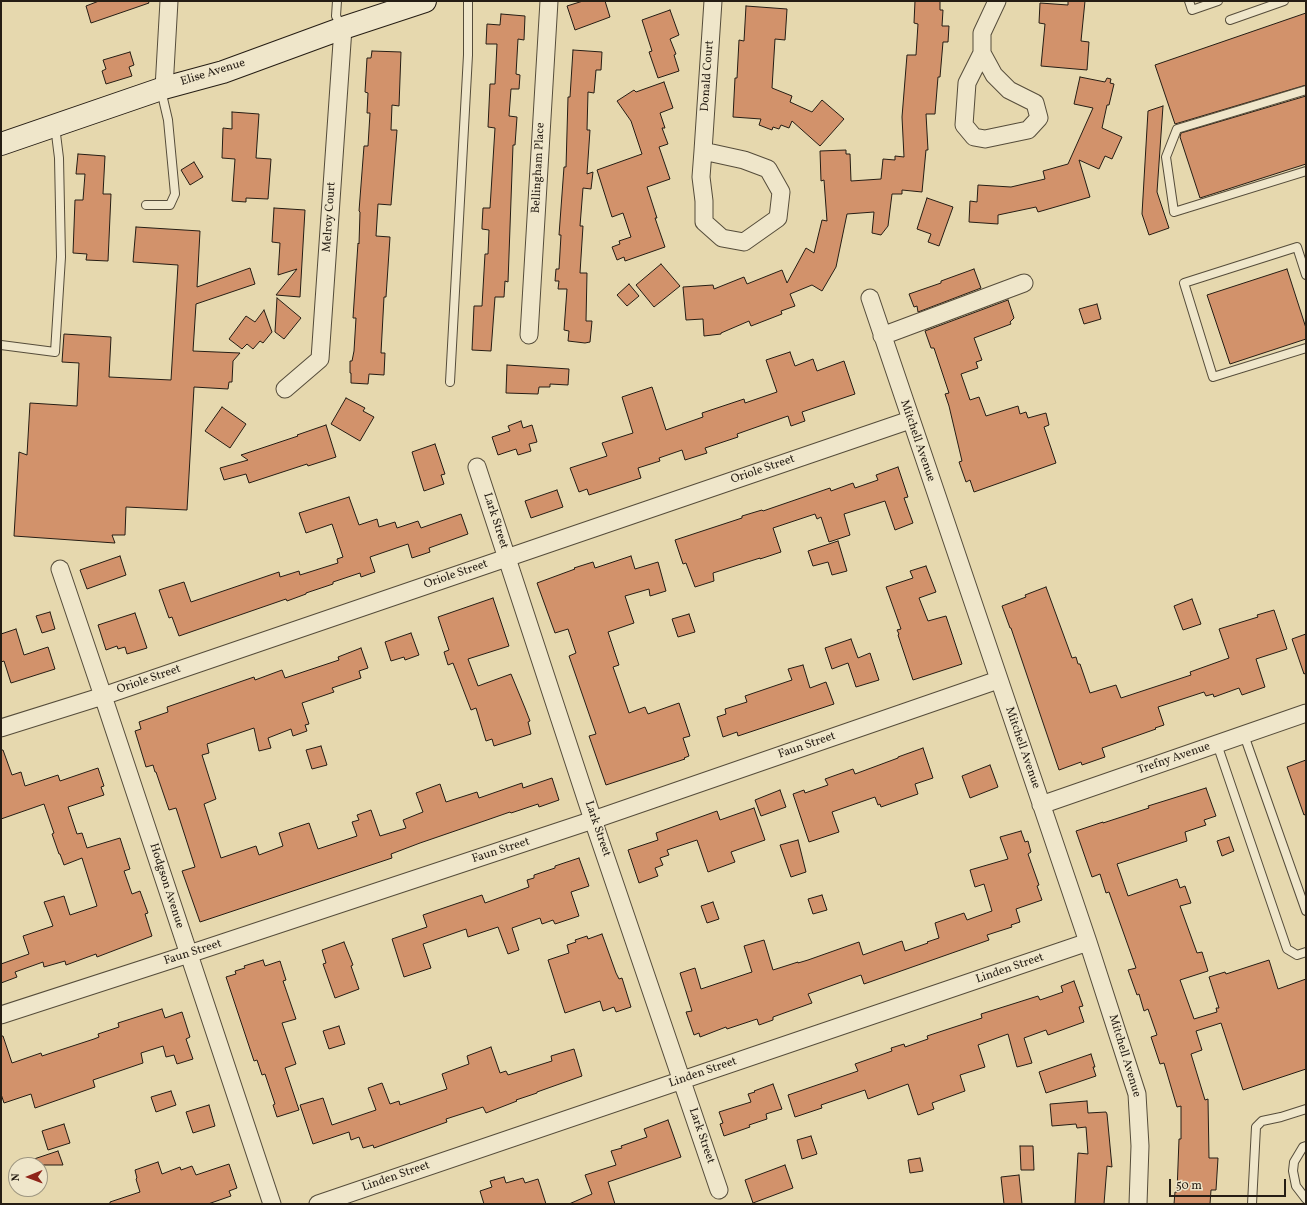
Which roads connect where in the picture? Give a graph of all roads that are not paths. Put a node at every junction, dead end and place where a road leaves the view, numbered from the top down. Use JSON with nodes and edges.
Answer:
{"nodes":[{"id":1,"x":169,"y":1,"type":"edge"},
{"id":2,"x":337,"y":1,"type":"edge"},
{"id":3,"x":425,"y":1,"type":"edge"},
{"id":4,"x":468,"y":1,"type":"edge"},
{"id":5,"x":549,"y":1,"type":"edge"},
{"id":6,"x":713,"y":1,"type":"edge"},
{"id":7,"x":997,"y":1,"type":"edge"},
{"id":8,"x":1190,"y":1,"type":"edge"},
{"id":9,"x":1218,"y":1,"type":"edge"},
{"id":10,"x":1284,"y":1,"type":"edge"},
{"id":11,"x":1230,"y":20,"type":"dead end"},
{"id":12,"x":343,"y":28,"type":"junction"},
{"id":13,"x":982,"y":53,"type":"junction"},
{"id":14,"x":162,"y":89,"type":"junction"},
{"id":15,"x":1306,"y":90,"type":"edge"},
{"id":16,"x":54,"y":126,"type":"junction"},
{"id":17,"x":1,"y":144,"type":"edge"},
{"id":18,"x":703,"y":152,"type":"junction"},
{"id":19,"x":1306,"y":171,"type":"edge"},
{"id":20,"x":146,"y":205,"type":"dead end"},
{"id":21,"x":1306,"y":275,"type":"edge"},
{"id":22,"x":1024,"y":283,"type":"dead end"},
{"id":23,"x":870,"y":298,"type":"dead end"},
{"id":24,"x":529,"y":335,"type":"dead end"},
{"id":25,"x":882,"y":336,"type":"junction"},
{"id":26,"x":1,"y":346,"type":"edge"},
{"id":27,"x":1306,"y":348,"type":"edge"},
{"id":28,"x":450,"y":382,"type":"dead end"},
{"id":29,"x":285,"y":389,"type":"dead end"},
{"id":30,"x":910,"y":420,"type":"junction"},
{"id":31,"x":477,"y":467,"type":"dead end"},
{"id":32,"x":506,"y":558,"type":"junction"},
{"id":33,"x":60,"y":569,"type":"dead end"},
{"id":34,"x":998,"y":680,"type":"junction"},
{"id":35,"x":103,"y":696,"type":"junction"},
{"id":36,"x":1306,"y":713,"type":"edge"},
{"id":37,"x":1,"y":728,"type":"edge"},
{"id":38,"x":1244,"y":735,"type":"junction"},
{"id":39,"x":1217,"y":744,"type":"junction"},
{"id":40,"x":1041,"y":805,"type":"junction"},
{"id":41,"x":593,"y":820,"type":"junction"},
{"id":42,"x":1306,"y":911,"type":"edge"},
{"id":43,"x":1088,"y":942,"type":"junction"},
{"id":44,"x":1306,"y":952,"type":"edge"},
{"id":45,"x":188,"y":954,"type":"junction"},
{"id":46,"x":1,"y":1015,"type":"edge"},
{"id":47,"x":682,"y":1080,"type":"junction"},
{"id":48,"x":1306,"y":1109,"type":"edge"},
{"id":49,"x":1306,"y":1146,"type":"edge"},
{"id":50,"x":719,"y":1190,"type":"dead end"},
{"id":51,"x":1306,"y":1199,"type":"edge"},
{"id":52,"x":272,"y":1204,"type":"edge"},
{"id":53,"x":318,"y":1204,"type":"edge"},
{"id":54,"x":1138,"y":1204,"type":"edge"},
{"id":55,"x":1252,"y":1204,"type":"edge"}],
"edges":[{"from":1,"to":14,"type":"street"},
{"from":2,"to":12,"type":"lane"},
{"from":3,"to":12,"type":"street","name":"Elise Avenue"},
{"from":4,"to":28,"type":"lane"},
{"from":5,"to":24,"type":"street","name":"Bellingham Place"},
{"from":6,"to":18,"type":"street","name":"Donald Court"},
{"from":7,"to":13,"type":"street"},
{"from":8,"to":9,"type":"lane"},
{"from":10,"to":11,"type":"lane"},
{"from":12,"to":14,"type":"street","name":"Elise Avenue"},
{"from":12,"to":29,"type":"street","name":"Melroy Court"},
{"from":13,"to":13,"type":"street"},
{"from":14,"to":16,"type":"street","name":"Elise Avenue"},
{"from":14,"to":20,"type":"lane"},
{"from":15,"to":19,"type":"lane"},
{"from":16,"to":17,"type":"street","name":"Elise Avenue"},
{"from":16,"to":26,"type":"lane"},
{"from":18,"to":18,"type":"street","name":"Donald Court"},
{"from":21,"to":27,"type":"lane"},
{"from":22,"to":25,"type":"street"},
{"from":23,"to":25,"type":"street","name":"Mitchell Avenue"},
{"from":25,"to":30,"type":"street","name":"Mitchell Avenue"},
{"from":30,"to":32,"type":"street","name":"Oriole Street"},
{"from":30,"to":34,"type":"street","name":"Mitchell Avenue"},
{"from":31,"to":32,"type":"street","name":"Lark Street"},
{"from":32,"to":35,"type":"street","name":"Oriole Street"},
{"from":32,"to":41,"type":"street","name":"Lark Street"},
{"from":33,"to":35,"type":"street","name":"Hodgson Avenue"},
{"from":34,"to":40,"type":"street","name":"Mitchell Avenue"},
{"from":34,"to":41,"type":"street","name":"Faun Street"},
{"from":35,"to":37,"type":"street","name":"Oriole Street"},
{"from":35,"to":45,"type":"street","name":"Hodgson Avenue"},
{"from":36,"to":38,"type":"street","name":"Trefny Avenue"},
{"from":38,"to":39,"type":"street","name":"Trefny Avenue"},
{"from":38,"to":42,"type":"lane"},
{"from":39,"to":40,"type":"street","name":"Trefny Avenue"},
{"from":39,"to":44,"type":"lane"},
{"from":40,"to":43,"type":"street","name":"Mitchell Avenue"},
{"from":41,"to":45,"type":"street","name":"Faun Street"},
{"from":41,"to":47,"type":"street","name":"Lark Street"},
{"from":43,"to":47,"type":"street","name":"Linden Street"},
{"from":43,"to":54,"type":"street","name":"Mitchell Avenue"},
{"from":45,"to":46,"type":"street","name":"Faun Street"},
{"from":45,"to":52,"type":"street","name":"Hodgson Avenue"},
{"from":47,"to":50,"type":"street","name":"Lark Street"},
{"from":47,"to":53,"type":"street","name":"Linden Street"},
{"from":48,"to":55,"type":"lane"},
{"from":49,"to":51,"type":"lane"}]}
